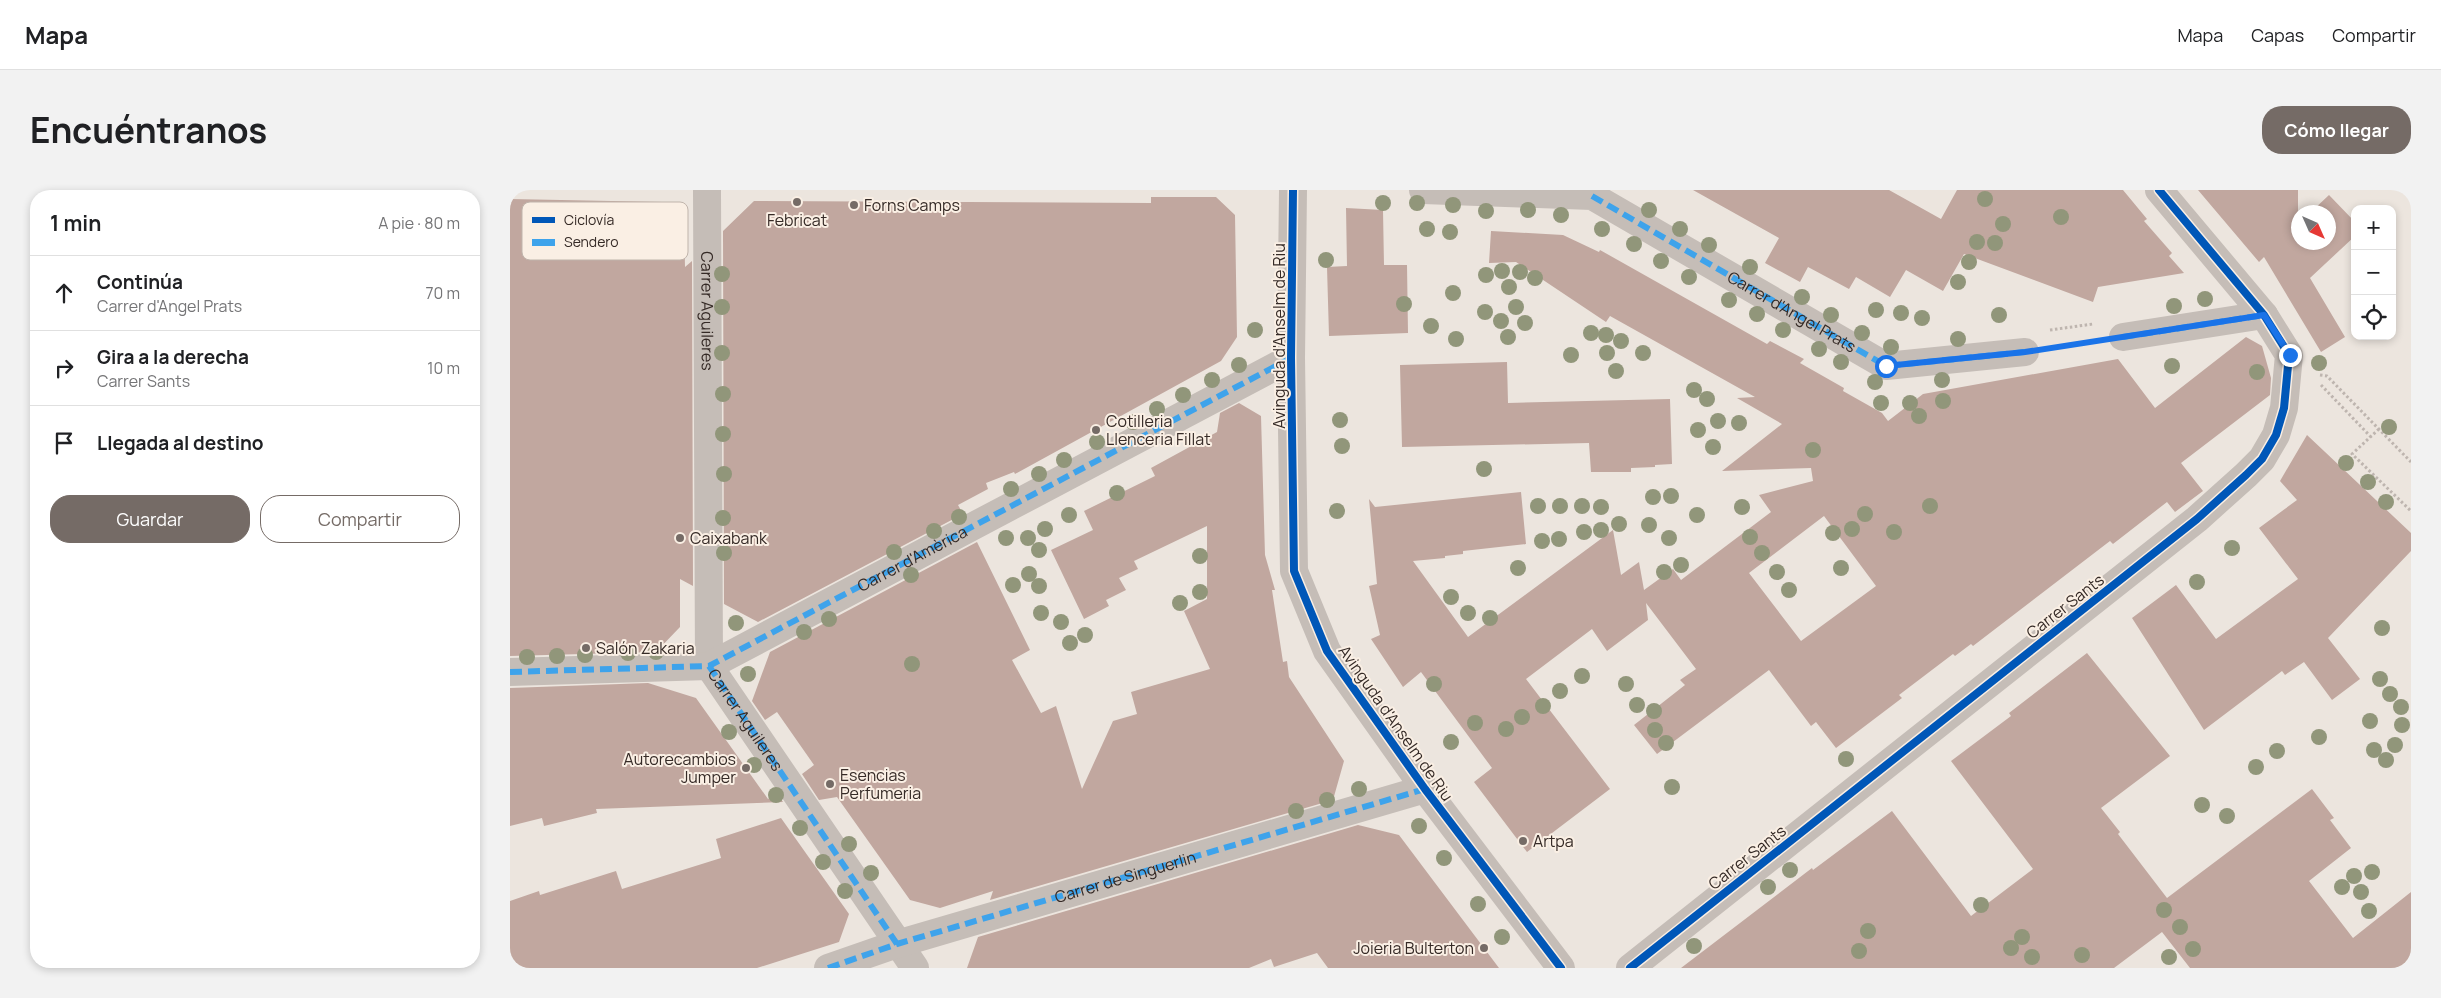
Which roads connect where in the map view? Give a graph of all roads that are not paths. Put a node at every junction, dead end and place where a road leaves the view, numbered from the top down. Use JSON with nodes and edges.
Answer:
{"nodes":[{"id":1,"x":707,"y":190,"type":"edge"},
{"id":2,"x":1293,"y":190,"type":"edge"},
{"id":3,"x":1423,"y":190,"type":"edge"},
{"id":4,"x":2159,"y":190,"type":"edge"},
{"id":5,"x":1591,"y":193,"type":"edge"},
{"id":6,"x":2264,"y":315,"type":"junction"},
{"id":7,"x":2123,"y":337,"type":"road end"},
{"id":8,"x":2025,"y":352,"type":"road end"},
{"id":9,"x":1291,"y":358,"type":"junction"},
{"id":10,"x":709,"y":666,"type":"junction"},
{"id":11,"x":510,"y":672,"type":"edge"},
{"id":12,"x":1425,"y":789,"type":"junction"},
{"id":13,"x":897,"y":944,"type":"junction"},
{"id":14,"x":828,"y":968,"type":"edge"},
{"id":15,"x":915,"y":968,"type":"edge"},
{"id":16,"x":1561,"y":968,"type":"edge"},
{"id":17,"x":1630,"y":968,"type":"edge"}],
"edges":[{"from":1,"to":10,"type":"street","name":"Carrer Aguileres"},
{"from":2,"to":9,"type":"street","name":"Avinguda d'Anselm de Riu"},
{"from":3,"to":5,"type":"street","name":"Carrer d'Angel Prats"},
{"from":4,"to":6,"type":"street","name":"Carrer Sants"},
{"from":5,"to":8,"type":"street","name":"Carrer d'Angel Prats"},
{"from":6,"to":7,"type":"street"},
{"from":6,"to":17,"type":"street","name":"Carrer Sants"},
{"from":9,"to":10,"type":"street","name":"Carrer d'Amèrica"},
{"from":9,"to":12,"type":"street","name":"Avinguda d'Anselm de Riu"},
{"from":10,"to":11,"type":"street","name":"Carrer d'Amèrica"},
{"from":10,"to":13,"type":"street","name":"Carrer Aguileres"},
{"from":12,"to":13,"type":"street","name":"Carrer de Singuerlin"},
{"from":12,"to":16,"type":"street","name":"Avinguda d'Anselm de Riu"},
{"from":13,"to":14,"type":"street","name":"Carrer de Singuerlin"},
{"from":13,"to":15,"type":"street","name":"Carrer Aguileres"}]}
